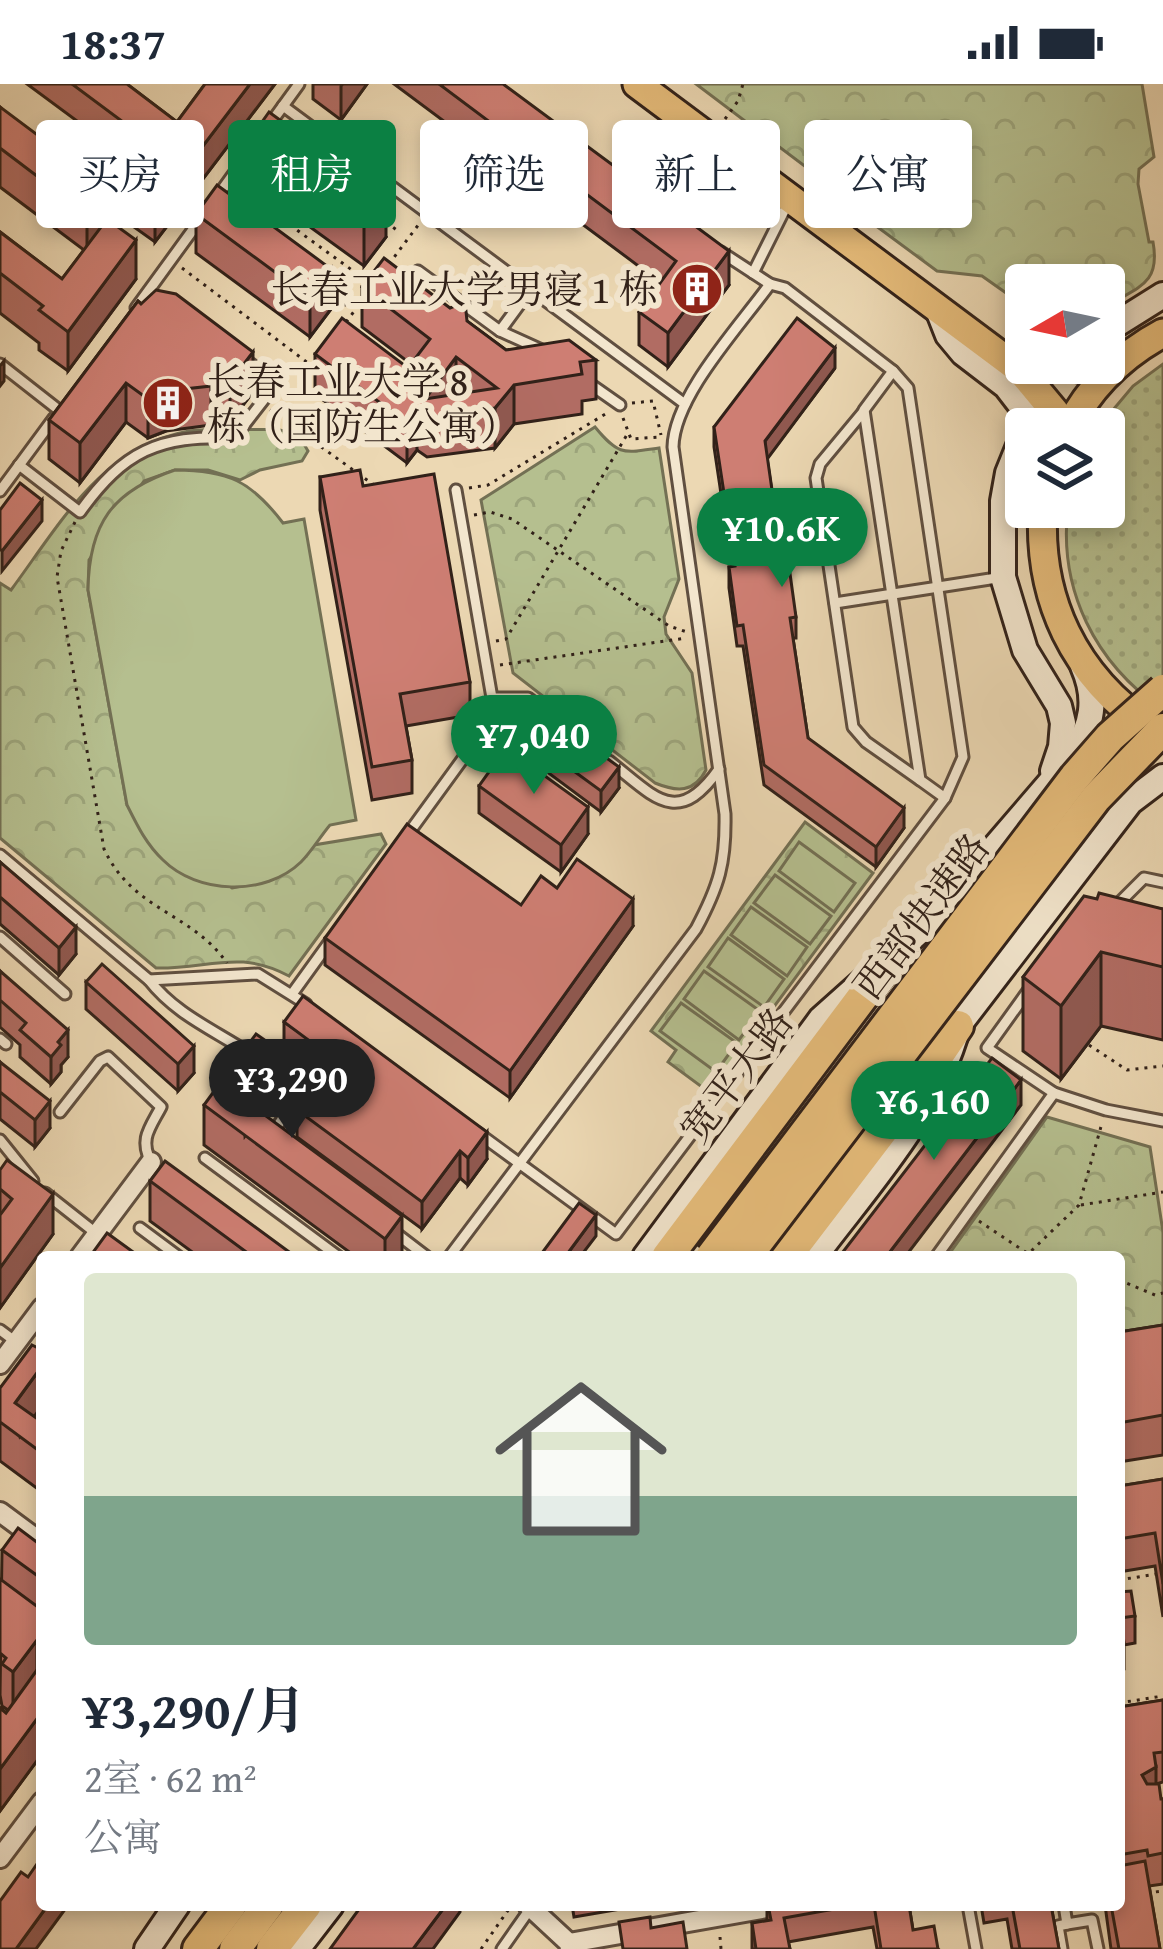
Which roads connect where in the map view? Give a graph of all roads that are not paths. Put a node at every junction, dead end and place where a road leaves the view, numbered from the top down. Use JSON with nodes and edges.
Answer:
{"nodes":[{"id":1,"x":299,"y":84,"type":"edge"},
{"id":2,"x":637,"y":84,"type":"edge"},
{"id":3,"x":667,"y":84,"type":"edge"},
{"id":4,"x":283,"y":106,"type":"junction"},
{"id":5,"x":790,"y":198,"type":"junction"},
{"id":6,"x":704,"y":240,"type":"edge"},
{"id":7,"x":418,"y":271,"type":"dead end"},
{"id":8,"x":307,"y":272,"type":"edge"},
{"id":9,"x":753,"y":273,"type":"junction"},
{"id":10,"x":770,"y":284,"type":"junction"},
{"id":11,"x":152,"y":286,"type":"junction"},
{"id":12,"x":530,"y":290,"type":"junction"},
{"id":13,"x":1163,"y":295,"type":"edge"},
{"id":14,"x":345,"y":299,"type":"dead end"},
{"id":15,"x":170,"y":300,"type":"edge"},
{"id":16,"x":937,"y":307,"type":"junction"},
{"id":17,"x":1125,"y":319,"type":"edge"},
{"id":18,"x":126,"y":322,"type":"edge"},
{"id":19,"x":500,"y":331,"type":"junction"},
{"id":20,"x":1163,"y":334,"type":"edge"},
{"id":21,"x":1005,"y":336,"type":"edge"},
{"id":22,"x":546,"y":352,"type":"edge"},
{"id":23,"x":241,"y":356,"type":"edge"},
{"id":24,"x":1125,"y":359,"type":"edge"},
{"id":25,"x":0,"y":364,"type":"edge"},
{"id":26,"x":893,"y":371,"type":"junction"},
{"id":27,"x":583,"y":378,"type":"edge"},
{"id":28,"x":1099,"y":384,"type":"edge"},
{"id":29,"x":73,"y":393,"type":"edge"},
{"id":30,"x":685,"y":404,"type":"junction"},
{"id":31,"x":620,"y":405,"type":"road end"},
{"id":32,"x":1052,"y":408,"type":"edge"},
{"id":33,"x":1080,"y":408,"type":"edge"},
{"id":34,"x":864,"y":410,"type":"junction"},
{"id":35,"x":60,"y":411,"type":"junction"},
{"id":36,"x":20,"y":465,"type":"junction"},
{"id":37,"x":0,"y":468,"type":"edge"},
{"id":38,"x":10,"y":477,"type":"junction"},
{"id":39,"x":456,"y":490,"type":"road end"},
{"id":40,"x":0,"y":491,"type":"edge"},
{"id":41,"x":1043,"y":528,"type":"edge"},
{"id":42,"x":1003,"y":577,"type":"junction"},
{"id":43,"x":938,"y":587,"type":"junction"},
{"id":44,"x":892,"y":594,"type":"junction"},
{"id":45,"x":835,"y":603,"type":"junction"},
{"id":46,"x":1082,"y":663,"type":"junction"},
{"id":47,"x":1163,"y":690,"type":"edge"},
{"id":48,"x":492,"y":698,"type":"junction"},
{"id":49,"x":1163,"y":732,"type":"edge"},
{"id":50,"x":719,"y":769,"type":"junction"},
{"id":51,"x":920,"y":780,"type":"junction"},
{"id":52,"x":1159,"y":780,"type":"edge"},
{"id":53,"x":1048,"y":787,"type":"junction"},
{"id":54,"x":946,"y":798,"type":"junction"},
{"id":55,"x":401,"y":844,"type":"edge"},
{"id":56,"x":0,"y":855,"type":"edge"},
{"id":57,"x":1163,"y":882,"type":"edge"},
{"id":58,"x":1096,"y":904,"type":"edge"},
{"id":59,"x":1113,"y":908,"type":"junction"},
{"id":60,"x":1135,"y":914,"type":"edge"},
{"id":61,"x":0,"y":937,"type":"edge"},
{"id":62,"x":333,"y":938,"type":"edge"},
{"id":63,"x":891,"y":959,"type":"junction"},
{"id":64,"x":1041,"y":974,"type":"edge"},
{"id":65,"x":149,"y":980,"type":"junction"},
{"id":66,"x":65,"y":994,"type":"dead end"},
{"id":67,"x":292,"y":994,"type":"junction"},
{"id":68,"x":311,"y":1008,"type":"edge"},
{"id":69,"x":958,"y":1026,"type":"junction"},
{"id":70,"x":1054,"y":1093,"type":"junction"},
{"id":71,"x":297,"y":1094,"type":"dead end"},
{"id":72,"x":60,"y":1112,"type":"dead end"},
{"id":73,"x":287,"y":1112,"type":"dead end"},
{"id":74,"x":461,"y":1120,"type":"edge"},
{"id":75,"x":1163,"y":1121,"type":"edge"},
{"id":76,"x":0,"y":1140,"type":"edge"},
{"id":77,"x":288,"y":1151,"type":"edge"},
{"id":78,"x":205,"y":1158,"type":"dead end"},
{"id":79,"x":152,"y":1162,"type":"joint"},
{"id":80,"x":518,"y":1162,"type":"junction"},
{"id":81,"x":374,"y":1217,"type":"edge"},
{"id":82,"x":140,"y":1228,"type":"dead end"},
{"id":83,"x":97,"y":1234,"type":"junction"},
{"id":84,"x":84,"y":1251,"type":"edge"},
{"id":85,"x":171,"y":1251,"type":"edge"},
{"id":86,"x":332,"y":1251,"type":"edge"},
{"id":87,"x":419,"y":1251,"type":"edge"},
{"id":88,"x":452,"y":1251,"type":"edge"},
{"id":89,"x":649,"y":1251,"type":"edge"},
{"id":90,"x":672,"y":1251,"type":"edge"},
{"id":91,"x":716,"y":1251,"type":"edge"},
{"id":92,"x":751,"y":1251,"type":"edge"},
{"id":93,"x":790,"y":1251,"type":"edge"},
{"id":94,"x":818,"y":1251,"type":"edge"},
{"id":95,"x":940,"y":1251,"type":"edge"},
{"id":96,"x":36,"y":1313,"type":"edge"},
{"id":97,"x":8,"y":1336,"type":"edge"},
{"id":98,"x":0,"y":1364,"type":"edge"},
{"id":99,"x":0,"y":1512,"type":"edge"},
{"id":100,"x":34,"y":1537,"type":"edge"},
{"id":101,"x":13,"y":1548,"type":"edge"},
{"id":102,"x":36,"y":1810,"type":"edge"},
{"id":103,"x":0,"y":1858,"type":"edge"},
{"id":104,"x":173,"y":1911,"type":"edge"},
{"id":105,"x":202,"y":1911,"type":"edge"},
{"id":106,"x":226,"y":1911,"type":"edge"},
{"id":107,"x":264,"y":1911,"type":"edge"},
{"id":108,"x":302,"y":1911,"type":"edge"},
{"id":109,"x":326,"y":1911,"type":"edge"},
{"id":110,"x":523,"y":1911,"type":"edge"},
{"id":111,"x":531,"y":1911,"type":"edge"},
{"id":112,"x":753,"y":1911,"type":"edge"},
{"id":113,"x":969,"y":1911,"type":"edge"},
{"id":114,"x":1065,"y":1911,"type":"edge"},
{"id":115,"x":1067,"y":1924,"type":"junction"},
{"id":116,"x":569,"y":1946,"type":"edge"},
{"id":117,"x":147,"y":1949,"type":"edge"},
{"id":118,"x":182,"y":1949,"type":"edge"},
{"id":119,"x":198,"y":1949,"type":"edge"},
{"id":120,"x":235,"y":1949,"type":"edge"},
{"id":121,"x":272,"y":1949,"type":"edge"},
{"id":122,"x":297,"y":1949,"type":"edge"},
{"id":123,"x":502,"y":1949,"type":"edge"},
{"id":124,"x":976,"y":1949,"type":"edge"},
{"id":125,"x":1062,"y":1949,"type":"edge"},
{"id":126,"x":1098,"y":1949,"type":"edge"}],
"edges":[{"from":1,"to":4,"type":"lane"},
{"from":2,"to":5,"type":"main road"},
{"from":3,"to":21,"type":"main road"},
{"from":4,"to":11,"type":"lane"},
{"from":4,"to":12,"type":"lane"},
{"from":5,"to":9,"type":"lane"},
{"from":5,"to":16,"type":"main road"},
{"from":6,"to":9,"type":"lane"},
{"from":7,"to":19,"type":"lane"},
{"from":8,"to":14,"type":"lane"},
{"from":9,"to":10,"type":"lane"},
{"from":10,"to":26,"type":"lane"},
{"from":10,"to":30,"type":"lane"},
{"from":11,"to":15,"type":"lane"},
{"from":11,"to":18,"type":"lane"},
{"from":12,"to":19,"type":"lane"},
{"from":12,"to":30,"type":"lane"},
{"from":13,"to":17,"type":"main road"},
{"from":16,"to":32,"type":"main road"},
{"from":16,"to":42,"type":"main road"},
{"from":19,"to":22,"type":"lane"},
{"from":20,"to":24,"type":"main road"},
{"from":23,"to":36,"type":"lane"},
{"from":25,"to":35,"type":"lane"},
{"from":26,"to":34,"type":"lane"},
{"from":26,"to":43,"type":"lane"},
{"from":27,"to":31,"type":"lane"},
{"from":28,"to":33,"type":"main road"},
{"from":29,"to":35,"type":"lane"},
{"from":30,"to":50,"type":"lane"},
{"from":34,"to":44,"type":"lane"},
{"from":34,"to":45,"type":"lane"},
{"from":35,"to":36,"type":"lane"},
{"from":36,"to":38,"type":"lane"},
{"from":37,"to":38,"type":"lane"},
{"from":38,"to":40,"type":"lane"},
{"from":39,"to":48,"type":"lane"},
{"from":41,"to":46,"type":"main road"},
{"from":42,"to":43,"type":"lane"},
{"from":42,"to":53,"type":"main road"},
{"from":43,"to":44,"type":"lane"},
{"from":43,"to":54,"type":"lane"},
{"from":44,"to":45,"type":"lane"},
{"from":44,"to":51,"type":"lane"},
{"from":45,"to":51,"type":"lane"},
{"from":46,"to":49,"type":"main road"},
{"from":46,"to":53,"type":"main road","name":"宽平大路"},
{"from":47,"to":91,"type":"highway","name":"西部快速路","bridge":true},
{"from":48,"to":50,"type":"lane"},
{"from":48,"to":55,"type":"lane"},
{"from":49,"to":92,"type":"highway","name":"西部快速路","bridge":true},
{"from":50,"to":80,"type":"lane"},
{"from":51,"to":54,"type":"lane"},
{"from":52,"to":69,"type":"main road"},
{"from":53,"to":63,"type":"main road","name":"宽平大路"},
{"from":54,"to":80,"type":"lane"},
{"from":56,"to":65,"type":"lane"},
{"from":57,"to":59,"type":"lane"},
{"from":58,"to":59,"type":"lane"},
{"from":59,"to":60,"type":"lane"},
{"from":61,"to":66,"type":"lane"},
{"from":62,"to":67,"type":"lane"},
{"from":63,"to":89,"type":"main road","name":"宽平大路"},
{"from":63,"to":90,"type":"highway"},
{"from":64,"to":70,"type":"lane"},
{"from":65,"to":67,"type":"lane"},
{"from":65,"to":71,"type":"lane"},
{"from":67,"to":68,"type":"lane"},
{"from":69,"to":93,"type":"highway"},
{"from":69,"to":94,"type":"main road"},
{"from":70,"to":75,"type":"lane"},
{"from":70,"to":95,"type":"lane"},
{"from":72,"to":79,"type":"lane"},
{"from":73,"to":77,"type":"lane"},
{"from":74,"to":80,"type":"lane"},
{"from":76,"to":83,"type":"lane"},
{"from":78,"to":86,"type":"lane"},
{"from":79,"to":83,"type":"street"},
{"from":80,"to":88,"type":"lane"},
{"from":81,"to":87,"type":"lane"},
{"from":82,"to":85,"type":"lane"},
{"from":83,"to":84,"type":"street"},
{"from":96,"to":97,"type":"street"},
{"from":97,"to":98,"type":"street"},
{"from":99,"to":100,"type":"street"},
{"from":100,"to":101,"type":"lane"},
{"from":102,"to":103,"type":"street"},
{"from":104,"to":117,"type":"main road"},
{"from":105,"to":118,"type":"highway"},
{"from":106,"to":119,"type":"highway"},
{"from":107,"to":120,"type":"highway"},
{"from":108,"to":121,"type":"highway"},
{"from":109,"to":122,"type":"main road"},
{"from":110,"to":123,"type":"lane"},
{"from":111,"to":116,"type":"street"},
{"from":112,"to":116,"type":"street"},
{"from":113,"to":124,"type":"lane"},
{"from":114,"to":115,"type":"lane"},
{"from":115,"to":125,"type":"lane"},
{"from":115,"to":126,"type":"lane"}]}
